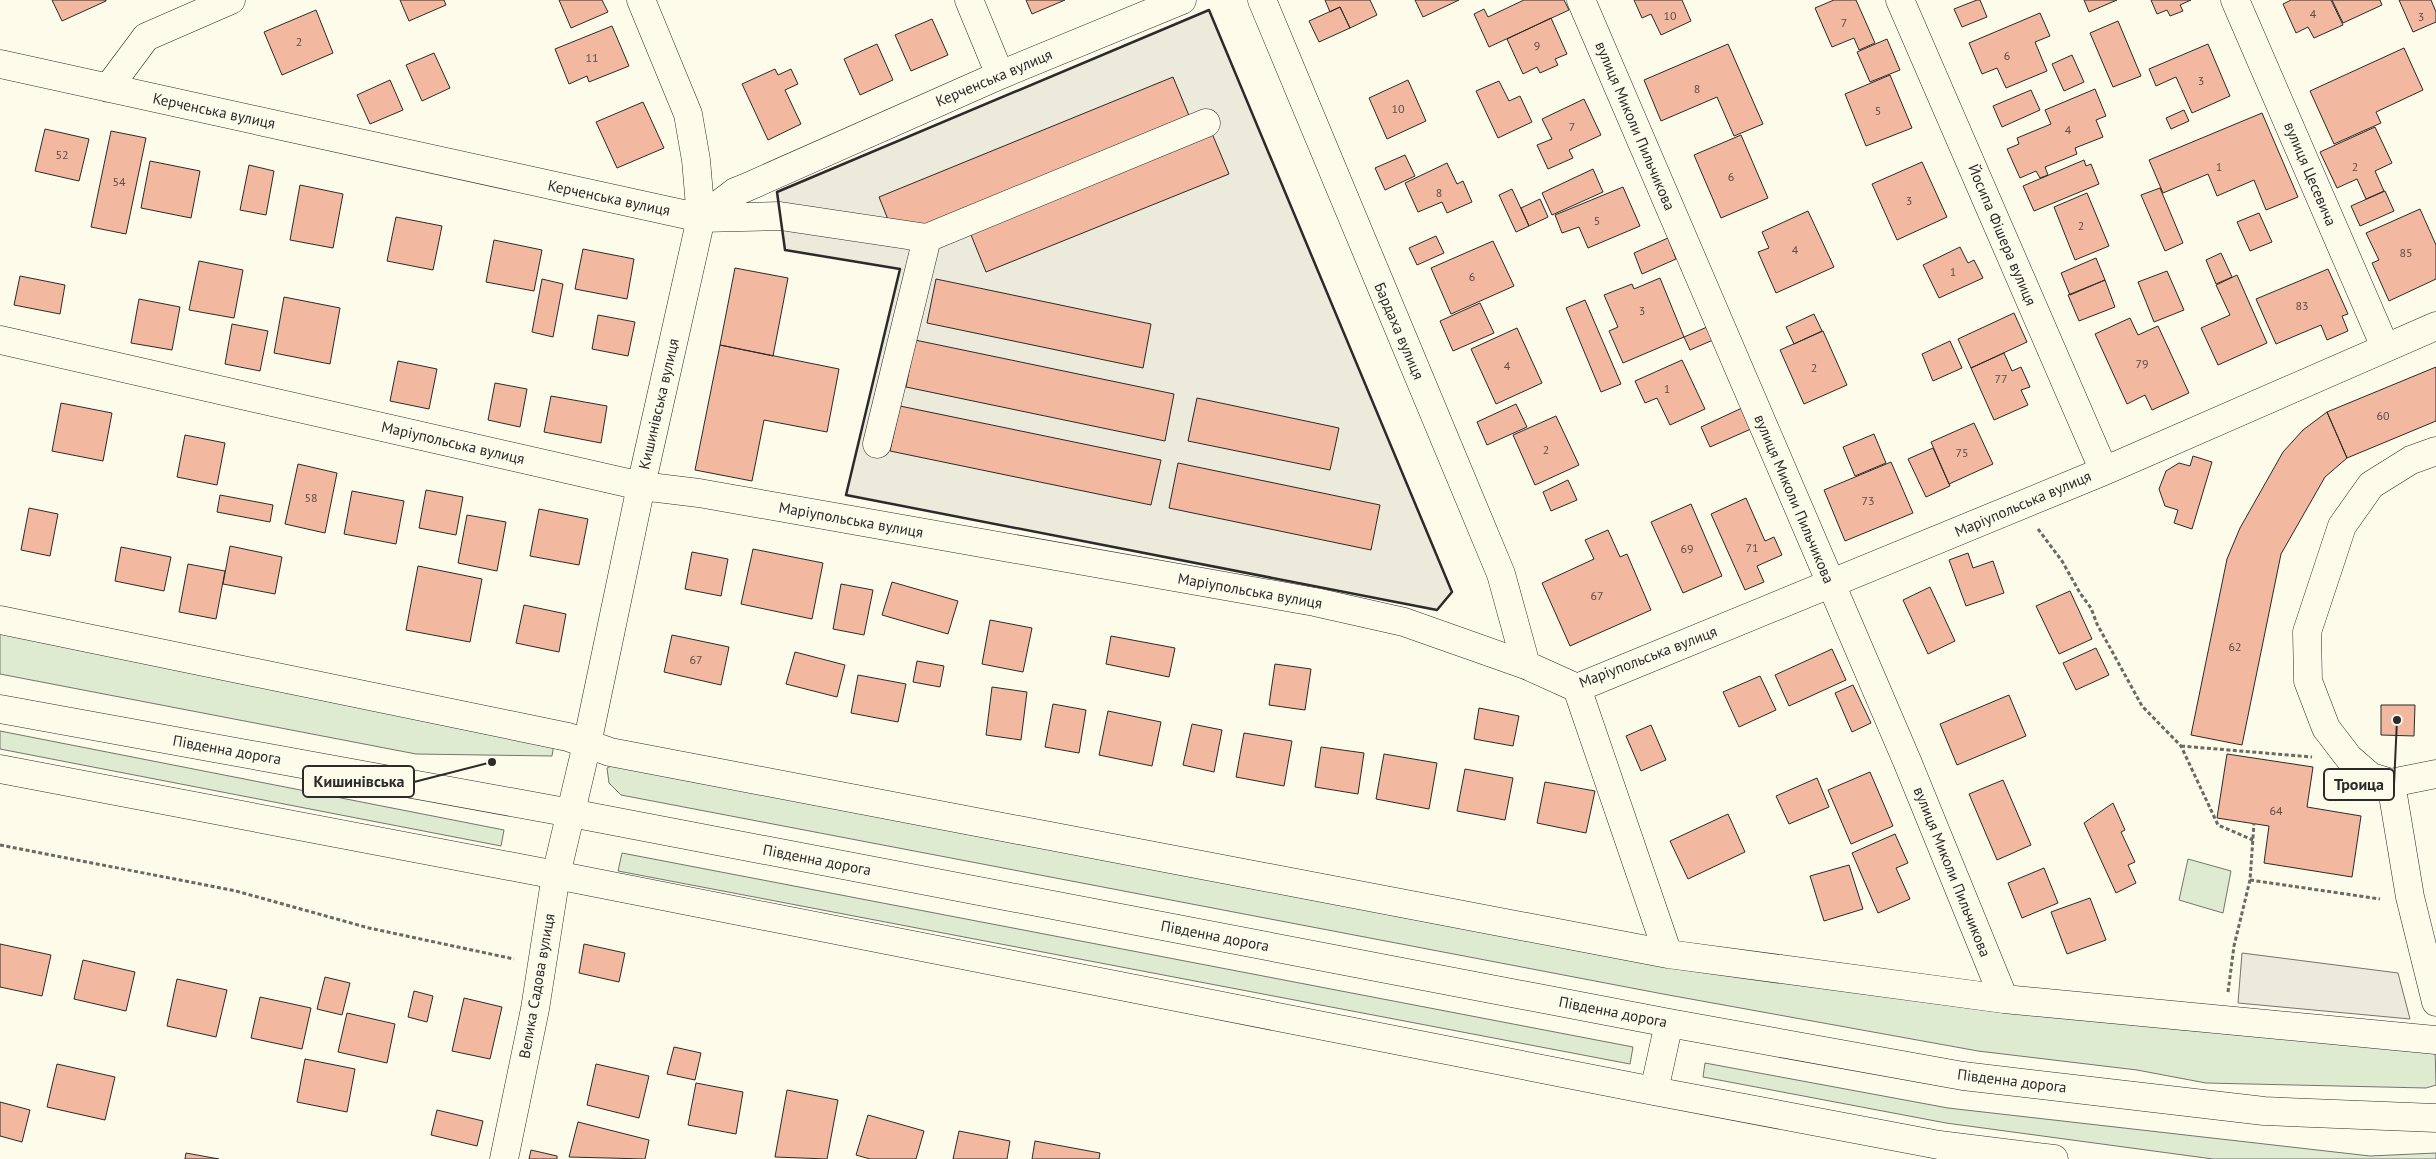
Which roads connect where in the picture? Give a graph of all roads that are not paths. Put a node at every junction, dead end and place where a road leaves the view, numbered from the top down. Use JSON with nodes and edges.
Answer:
{"nodes":[{"id":1,"x":231,"y":0,"type":"edge"},
{"id":2,"x":641,"y":0,"type":"edge"},
{"id":3,"x":969,"y":0,"type":"edge"},
{"id":4,"x":1182,"y":0,"type":"edge"},
{"id":5,"x":1262,"y":0,"type":"edge"},
{"id":6,"x":1580,"y":0,"type":"edge"},
{"id":7,"x":1900,"y":0,"type":"edge"},
{"id":8,"x":2235,"y":0,"type":"edge"},
{"id":9,"x":0,"y":64,"type":"edge"},
{"id":10,"x":1000,"y":75,"type":"junction"},
{"id":11,"x":108,"y":88,"type":"junction"},
{"id":12,"x":1206,"y":123,"type":"dead end"},
{"id":13,"x":701,"y":218,"type":"junction"},
{"id":14,"x":927,"y":238,"type":"junction"},
{"id":15,"x":2436,"y":326,"type":"edge"},
{"id":16,"x":0,"y":340,"type":"edge"},
{"id":17,"x":2385,"y":347,"type":"junction"},
{"id":18,"x":877,"y":444,"type":"dead end"},
{"id":19,"x":2436,"y":451,"type":"edge"},
{"id":20,"x":2104,"y":471,"type":"junction"},
{"id":21,"x":641,"y":486,"type":"junction"},
{"id":22,"x":1831,"y":584,"type":"junction"},
{"id":23,"x":0,"y":620,"type":"edge"},
{"id":24,"x":1526,"y":665,"type":"junction"},
{"id":25,"x":1577,"y":688,"type":"junction"},
{"id":26,"x":0,"y":709,"type":"edge"},
{"id":27,"x":587,"y":744,"type":"junction"},
{"id":28,"x":0,"y":770,"type":"edge"},
{"id":29,"x":2436,"y":774,"type":"edge"},
{"id":30,"x":2391,"y":783,"type":"junction"},
{"id":31,"x":571,"y":812,"type":"junction"},
{"id":32,"x":556,"y":875,"type":"junction"},
{"id":33,"x":1668,"y":954,"type":"junction"},
{"id":34,"x":2004,"y":999,"type":"junction"},
{"id":35,"x":2436,"y":1002,"type":"edge"},
{"id":36,"x":1669,"y":1023,"type":"junction"},
{"id":37,"x":2436,"y":1040,"type":"edge"},
{"id":38,"x":1654,"y":1091,"type":"junction"},
{"id":39,"x":2436,"y":1118,"type":"edge"},
{"id":40,"x":504,"y":1159,"type":"edge"},
{"id":41,"x":2054,"y":1159,"type":"edge"}],
"edges":[{"from":1,"to":11,"type":"street"},
{"from":2,"to":13,"type":"street","name":"Кишинівська вулиця"},
{"from":3,"to":10,"type":"street"},
{"from":4,"to":10,"type":"street","name":"Керченська вулиця"},
{"from":5,"to":24,"type":"street","name":"Бардаха вулиця"},
{"from":6,"to":22,"type":"street","name":"вулиця Миколи Пильчикова"},
{"from":7,"to":20,"type":"street","name":"Йосипа Фішера вулиця"},
{"from":8,"to":17,"type":"street","name":"вулиця Цесевича"},
{"from":9,"to":11,"type":"street","name":"Керченська вулиця"},
{"from":10,"to":13,"type":"street","name":"Керченська вулиця"},
{"from":11,"to":13,"type":"street","name":"Керченська вулиця"},
{"from":12,"to":14,"type":"street"},
{"from":13,"to":14,"type":"street"},
{"from":13,"to":21,"type":"street","name":"Кишинівська вулиця"},
{"from":14,"to":18,"type":"street"},
{"from":15,"to":17,"type":"street","name":"Маріупольська вулиця"},
{"from":16,"to":21,"type":"street","name":"Маріупольська вулиця"},
{"from":17,"to":20,"type":"street","name":"Маріупольська вулиця"},
{"from":19,"to":30,"type":"street"},
{"from":20,"to":22,"type":"street","name":"Маріупольська вулиця"},
{"from":21,"to":24,"type":"street","name":"Маріупольська вулиця"},
{"from":21,"to":27,"type":"street","name":"Кишинівська вулиця"},
{"from":22,"to":25,"type":"street","name":"Маріупольська вулиця"},
{"from":22,"to":34,"type":"street","name":"вулиця Миколи Пильчикова"},
{"from":23,"to":27,"type":"street"},
{"from":24,"to":25,"type":"street","name":"Маріупольська вулиця"},
{"from":25,"to":33,"type":"street"},
{"from":26,"to":31,"type":"street","name":"Південна дорога"},
{"from":27,"to":31,"type":"street","name":"Кишинівська вулиця"},
{"from":27,"to":33,"type":"street"},
{"from":28,"to":32,"type":"street"},
{"from":29,"to":30,"type":"street"},
{"from":30,"to":35,"type":"street"},
{"from":31,"to":32,"type":"street","name":"Велика Садова вулиця"},
{"from":31,"to":36,"type":"street","name":"Південна дорога"},
{"from":32,"to":38,"type":"street"},
{"from":32,"to":40,"type":"street","name":"Велика Садова вулиця"},
{"from":33,"to":34,"type":"street"},
{"from":34,"to":37,"type":"street"},
{"from":36,"to":38,"type":"street"},
{"from":36,"to":39,"type":"street","name":"Південна дорога"},
{"from":38,"to":41,"type":"street"}]}
